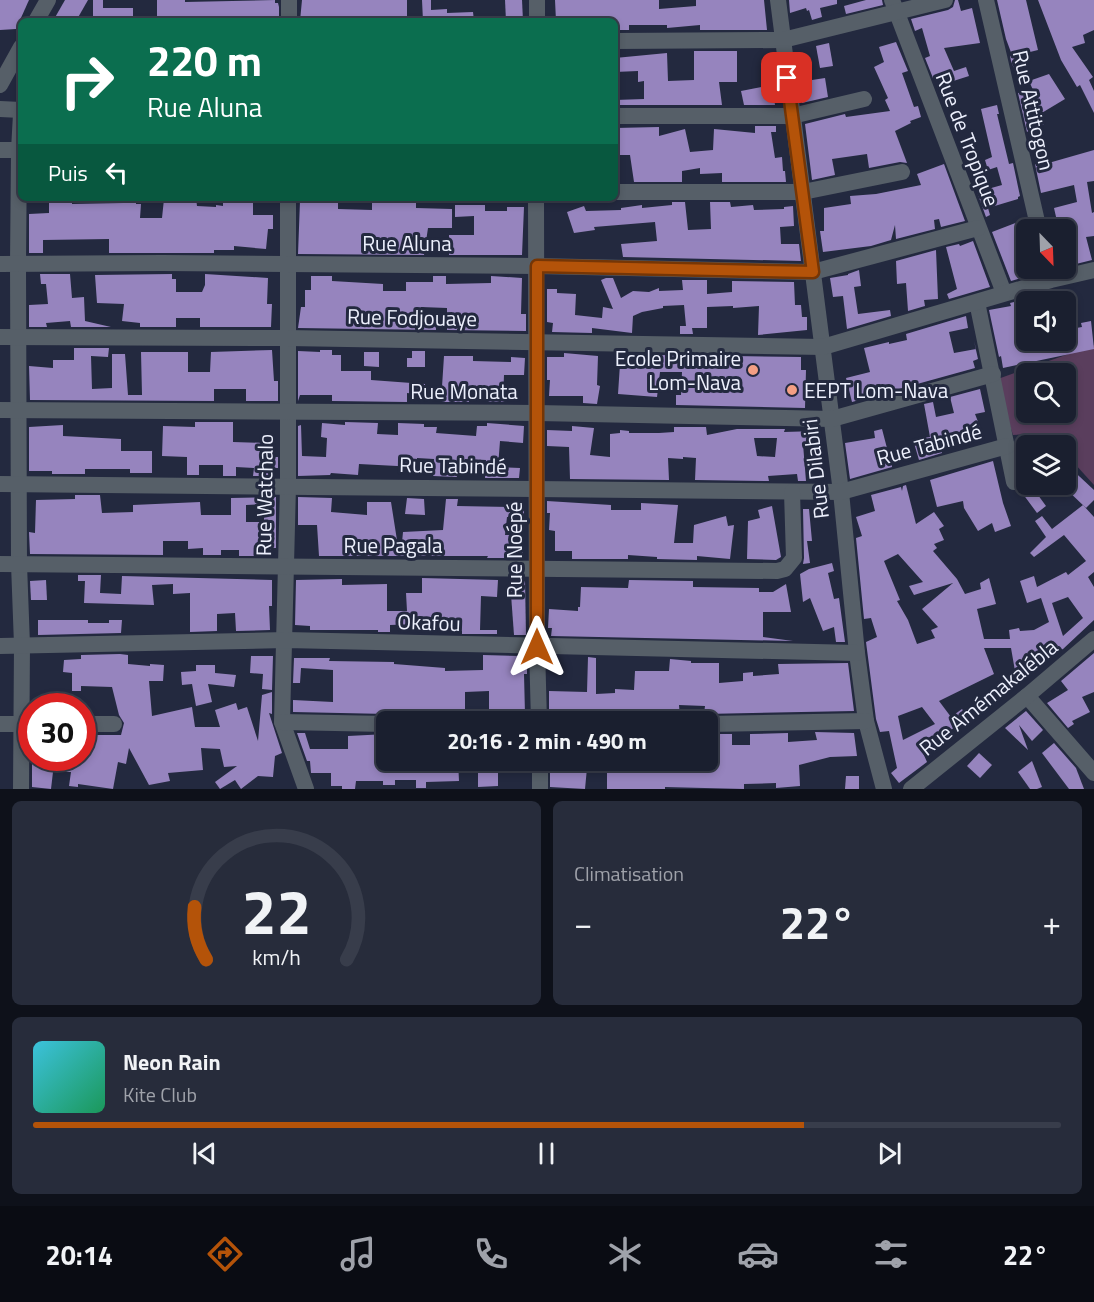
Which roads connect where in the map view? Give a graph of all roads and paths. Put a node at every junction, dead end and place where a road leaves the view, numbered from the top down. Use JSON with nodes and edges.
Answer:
{"nodes":[{"id":1,"x":48,"y":0,"type":"edge"},
{"id":2,"x":289,"y":0,"type":"edge"},
{"id":3,"x":537,"y":0,"type":"edge"},
{"id":4,"x":778,"y":0,"type":"edge"},
{"id":5,"x":945,"y":0,"type":"edge"},
{"id":6,"x":986,"y":0,"type":"edge"},
{"id":7,"x":894,"y":6,"type":"edge"},
{"id":8,"x":38,"y":18,"type":"edge"},
{"id":9,"x":289,"y":18,"type":"edge"},
{"id":10,"x":537,"y":18,"type":"edge"},
{"id":11,"x":618,"y":40,"type":"edge"},
{"id":12,"x":783,"y":40,"type":"junction"},
{"id":13,"x":6,"y":58,"type":"edge"},
{"id":14,"x":0,"y":85,"type":"edge"},
{"id":15,"x":864,"y":99,"type":"dead end"},
{"id":16,"x":0,"y":109,"type":"edge"},
{"id":17,"x":18,"y":112,"type":"edge"},
{"id":18,"x":618,"y":116,"type":"edge"},
{"id":19,"x":792,"y":116,"type":"junction"},
{"id":20,"x":0,"y":150,"type":"edge"},
{"id":21,"x":18,"y":150,"type":"edge"},
{"id":22,"x":902,"y":172,"type":"dead end"},
{"id":23,"x":618,"y":192,"type":"edge"},
{"id":24,"x":803,"y":192,"type":"junction"},
{"id":25,"x":20,"y":201,"type":"edge"},
{"id":26,"x":288,"y":201,"type":"edge"},
{"id":27,"x":536,"y":201,"type":"edge"},
{"id":28,"x":1036,"y":219,"type":"edge"},
{"id":29,"x":978,"y":228,"type":"junction"},
{"id":30,"x":0,"y":264,"type":"edge"},
{"id":31,"x":18,"y":264,"type":"junction"},
{"id":32,"x":287,"y":265,"type":"junction"},
{"id":33,"x":537,"y":266,"type":"junction"},
{"id":34,"x":1094,"y":270,"type":"edge"},
{"id":35,"x":813,"y":272,"type":"junction"},
{"id":36,"x":1076,"y":272,"type":"edge"},
{"id":37,"x":1038,"y":279,"type":"edge"},
{"id":38,"x":1004,"y":293,"type":"junction"},
{"id":39,"x":977,"y":302,"type":"junction"},
{"id":40,"x":0,"y":337,"type":"edge"},
{"id":41,"x":18,"y":337,"type":"junction"},
{"id":42,"x":287,"y":338,"type":"junction"},
{"id":43,"x":537,"y":342,"type":"junction"},
{"id":44,"x":823,"y":347,"type":"junction"},
{"id":45,"x":993,"y":374,"type":"junction"},
{"id":46,"x":0,"y":410,"type":"edge"},
{"id":47,"x":19,"y":410,"type":"junction"},
{"id":48,"x":288,"y":412,"type":"junction"},
{"id":49,"x":537,"y":414,"type":"junction"},
{"id":50,"x":832,"y":419,"type":"junction"},
{"id":51,"x":1007,"y":446,"type":"junction"},
{"id":52,"x":1014,"y":482,"type":"dead end"},
{"id":53,"x":0,"y":483,"type":"edge"},
{"id":54,"x":18,"y":484,"type":"junction"},
{"id":55,"x":288,"y":486,"type":"junction"},
{"id":56,"x":537,"y":489,"type":"junction"},
{"id":57,"x":792,"y":492,"type":"junction"},
{"id":58,"x":841,"y":492,"type":"junction"},
{"id":59,"x":0,"y":564,"type":"edge"},
{"id":60,"x":19,"y":564,"type":"junction"},
{"id":61,"x":286,"y":567,"type":"junction"},
{"id":62,"x":537,"y":569,"type":"junction"},
{"id":63,"x":1094,"y":639,"type":"edge"},
{"id":64,"x":286,"y":640,"type":"junction"},
{"id":65,"x":22,"y":645,"type":"junction"},
{"id":66,"x":0,"y":646,"type":"edge"},
{"id":67,"x":537,"y":647,"type":"junction"},
{"id":68,"x":857,"y":653,"type":"junction"},
{"id":69,"x":25,"y":693,"type":"edge"},
{"id":70,"x":1028,"y":696,"type":"junction"},
{"id":71,"x":539,"y":711,"type":"edge"},
{"id":72,"x":866,"y":721,"type":"junction"},
{"id":73,"x":282,"y":722,"type":"junction"},
{"id":74,"x":0,"y":724,"type":"edge"},
{"id":75,"x":18,"y":724,"type":"edge"},
{"id":76,"x":96,"y":724,"type":"edge"},
{"id":77,"x":114,"y":724,"type":"dead end"},
{"id":78,"x":376,"y":724,"type":"edge"},
{"id":79,"x":718,"y":724,"type":"edge"},
{"id":80,"x":23,"y":771,"type":"edge"},
{"id":81,"x":540,"y":771,"type":"edge"},
{"id":82,"x":1094,"y":773,"type":"edge"},
{"id":83,"x":21,"y":789,"type":"edge"},
{"id":84,"x":306,"y":789,"type":"edge"},
{"id":85,"x":540,"y":789,"type":"edge"},
{"id":86,"x":884,"y":789,"type":"edge"},
{"id":87,"x":911,"y":789,"type":"edge"}],
"edges":[{"from":1,"to":8,"type":"street"},
{"from":2,"to":9,"type":"street"},
{"from":3,"to":10,"type":"street"},
{"from":4,"to":12,"type":"street","name":"Rue Dilabiri"},
{"from":5,"to":7,"type":"street"},
{"from":6,"to":28,"type":"street","name":"Rue Attitogon"},
{"from":7,"to":12,"type":"street"},
{"from":7,"to":29,"type":"street","name":"Rue de Tropique"},
{"from":11,"to":12,"type":"street"},
{"from":12,"to":19,"type":"street","name":"Rue Dilabiri"},
{"from":13,"to":14,"type":"street"},
{"from":15,"to":19,"type":"street"},
{"from":16,"to":17,"type":"street"},
{"from":18,"to":19,"type":"street"},
{"from":19,"to":24,"type":"street","name":"Rue Dilabiri"},
{"from":20,"to":21,"type":"street"},
{"from":22,"to":24,"type":"street"},
{"from":23,"to":24,"type":"street"},
{"from":24,"to":35,"type":"street","name":"Rue Dilabiri"},
{"from":25,"to":31,"type":"street"},
{"from":26,"to":32,"type":"street","name":"Rue Watchalo"},
{"from":27,"to":33,"type":"street","name":"Rue Noépé"},
{"from":29,"to":35,"type":"street","name":"Rue Aluna"},
{"from":29,"to":38,"type":"street","name":"Rue de Tropique"},
{"from":30,"to":31,"type":"street","name":"Rue Aluna"},
{"from":31,"to":32,"type":"street","name":"Rue Aluna"},
{"from":31,"to":41,"type":"street"},
{"from":32,"to":33,"type":"street","name":"Rue Aluna"},
{"from":32,"to":42,"type":"street","name":"Rue Watchalo"},
{"from":33,"to":35,"type":"street","name":"Rue Aluna"},
{"from":33,"to":43,"type":"street","name":"Rue Noépé"},
{"from":34,"to":36,"type":"street","name":"Rue Fodjouaye"},
{"from":35,"to":44,"type":"street","name":"Rue Dilabiri"},
{"from":37,"to":38,"type":"street","name":"Rue Fodjouaye"},
{"from":38,"to":39,"type":"street","name":"Rue Fodjouaye"},
{"from":39,"to":44,"type":"street","name":"Rue Fodjouaye"},
{"from":39,"to":45,"type":"street"},
{"from":40,"to":41,"type":"street","name":"Rue Fodjouaye"},
{"from":41,"to":42,"type":"street","name":"Rue Fodjouaye"},
{"from":41,"to":47,"type":"street"},
{"from":42,"to":43,"type":"street","name":"Rue Fodjouaye"},
{"from":42,"to":48,"type":"street","name":"Rue Watchalo"},
{"from":43,"to":44,"type":"street","name":"Rue Fodjouaye"},
{"from":43,"to":49,"type":"street","name":"Rue Noépé"},
{"from":44,"to":50,"type":"street","name":"Rue Dilabiri"},
{"from":45,"to":50,"type":"street","name":"Rue Monata"},
{"from":45,"to":51,"type":"street"},
{"from":46,"to":47,"type":"street","name":"Rue Monata"},
{"from":47,"to":48,"type":"street","name":"Rue Monata"},
{"from":47,"to":54,"type":"street"},
{"from":48,"to":49,"type":"street","name":"Rue Monata"},
{"from":48,"to":55,"type":"street","name":"Rue Watchalo"},
{"from":49,"to":50,"type":"street","name":"Rue Monata"},
{"from":49,"to":56,"type":"street","name":"Rue Noépé"},
{"from":50,"to":58,"type":"street","name":"Rue Dilabiri"},
{"from":51,"to":52,"type":"street"},
{"from":51,"to":58,"type":"street","name":"Rue Tabindé"},
{"from":53,"to":54,"type":"street","name":"Rue Tabindé"},
{"from":54,"to":55,"type":"street","name":"Rue Tabindé"},
{"from":54,"to":60,"type":"street"},
{"from":55,"to":56,"type":"street","name":"Rue Tabindé"},
{"from":55,"to":61,"type":"street","name":"Rue Watchalo"},
{"from":56,"to":57,"type":"street","name":"Rue Tabindé"},
{"from":56,"to":62,"type":"street","name":"Rue Noépé"},
{"from":57,"to":58,"type":"street","name":"Rue Tabindé"},
{"from":57,"to":62,"type":"street","name":"Rue Pagala"},
{"from":58,"to":68,"type":"street","name":"Rue Dilabiri"},
{"from":59,"to":60,"type":"street","name":"Rue Pagala"},
{"from":60,"to":61,"type":"street","name":"Rue Pagala"},
{"from":60,"to":65,"type":"street"},
{"from":61,"to":62,"type":"street","name":"Rue Pagala"},
{"from":61,"to":64,"type":"street","name":"Rue Watchalo"},
{"from":62,"to":67,"type":"street","name":"Rue Noépé"},
{"from":63,"to":70,"type":"street","name":"Rue Amémakalébla"},
{"from":64,"to":65,"type":"street","name":"Okafou"},
{"from":64,"to":67,"type":"street","name":"Okafou"},
{"from":64,"to":73,"type":"street","name":"Rue Watchalo"},
{"from":65,"to":66,"type":"street","name":"Okafou"},
{"from":65,"to":69,"type":"street"},
{"from":67,"to":68,"type":"street","name":"Okafou"},
{"from":67,"to":71,"type":"street","name":"Rue Noépé"},
{"from":68,"to":72,"type":"street","name":"Rue Dilabiri"},
{"from":70,"to":82,"type":"street"},
{"from":70,"to":87,"type":"street","name":"Rue Amémakalébla"},
{"from":72,"to":79,"type":"street"},
{"from":72,"to":86,"type":"street","name":"Rue Dilabiri"},
{"from":73,"to":78,"type":"street"},
{"from":73,"to":84,"type":"street","name":"Rue Watchalo"},
{"from":74,"to":75,"type":"street"},
{"from":76,"to":77,"type":"street"},
{"from":80,"to":83,"type":"street"},
{"from":81,"to":85,"type":"street"}]}
